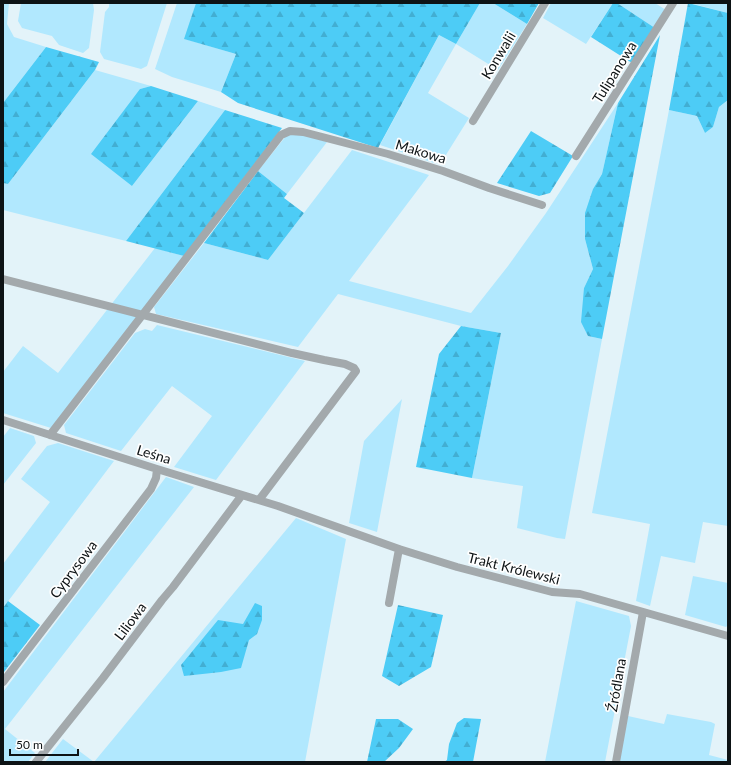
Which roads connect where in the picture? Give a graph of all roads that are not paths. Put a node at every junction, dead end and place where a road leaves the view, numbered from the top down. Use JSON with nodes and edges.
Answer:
{"nodes":[{"id":1,"x":545,"y":3,"type":"edge"},
{"id":2,"x":673,"y":3,"type":"edge"},
{"id":3,"x":473,"y":121,"type":"dead end"},
{"id":4,"x":576,"y":156,"type":"dead end"},
{"id":5,"x":542,"y":205,"type":"dead end"},
{"id":6,"x":3,"y":279,"type":"edge"},
{"id":7,"x":144,"y":314,"type":"junction"},
{"id":8,"x":3,"y":420,"type":"edge"},
{"id":9,"x":50,"y":435,"type":"junction"},
{"id":10,"x":157,"y":469,"type":"junction"},
{"id":11,"x":242,"y":495,"type":"junction"},
{"id":12,"x":260,"y":500,"type":"junction"},
{"id":13,"x":298,"y":513,"type":"joint"},
{"id":14,"x":399,"y":550,"type":"junction"},
{"id":15,"x":389,"y":603,"type":"dead end"},
{"id":16,"x":643,"y":612,"type":"junction"},
{"id":17,"x":728,"y":636,"type":"edge"},
{"id":18,"x":3,"y":682,"type":"edge"},
{"id":19,"x":36,"y":762,"type":"edge"},
{"id":20,"x":616,"y":762,"type":"edge"}],
"edges":[{"from":1,"to":3,"type":"street","name":"Konwalii"},
{"from":2,"to":4,"type":"street","name":"Tulipanowa"},
{"from":5,"to":7,"type":"street","name":"Makowa"},
{"from":6,"to":7,"type":"street"},
{"from":7,"to":9,"type":"street"},
{"from":7,"to":12,"type":"street"},
{"from":8,"to":9,"type":"street","name":"Leśna"},
{"from":9,"to":10,"type":"street","name":"Leśna"},
{"from":10,"to":11,"type":"street","name":"Leśna"},
{"from":10,"to":18,"type":"street","name":"Cyprysowa"},
{"from":11,"to":12,"type":"street","name":"Leśna"},
{"from":11,"to":19,"type":"street","name":"Liliowa"},
{"from":12,"to":13,"type":"street","name":"Leśna"},
{"from":13,"to":14,"type":"street","name":"Trakt Królewski"},
{"from":14,"to":15,"type":"street"},
{"from":14,"to":16,"type":"street","name":"Trakt Królewski"},
{"from":16,"to":17,"type":"street","name":"Trakt Królewski"},
{"from":16,"to":20,"type":"street","name":"Źródlana"}]}
